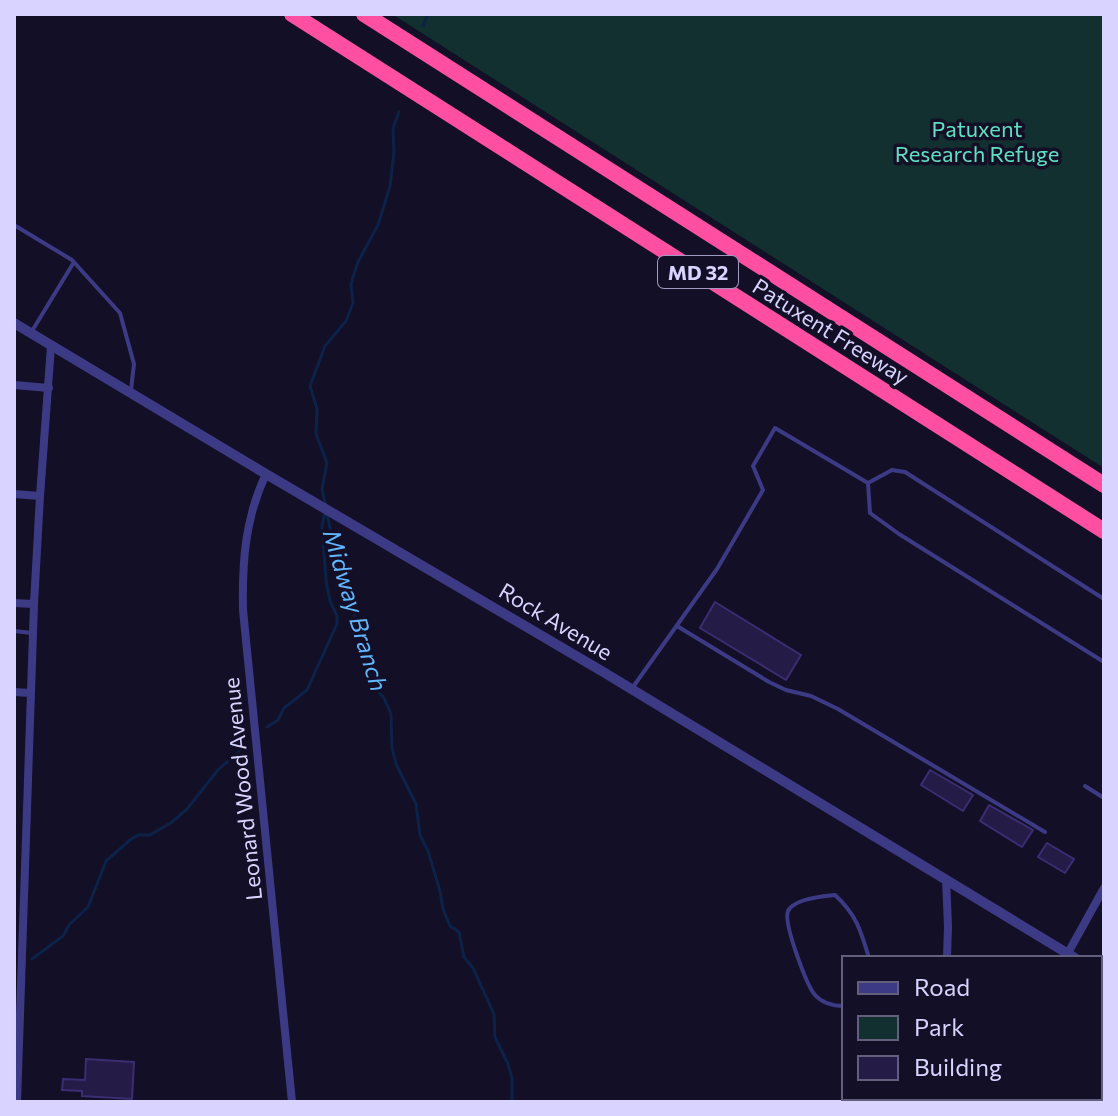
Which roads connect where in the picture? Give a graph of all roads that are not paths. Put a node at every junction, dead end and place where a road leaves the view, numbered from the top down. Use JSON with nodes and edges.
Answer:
{"nodes":[{"id":1,"x":292,"y":14,"type":"edge"},
{"id":2,"x":364,"y":14,"type":"edge"},
{"id":3,"x":14,"y":225,"type":"edge"},
{"id":4,"x":74,"y":262,"type":"junction"},
{"id":5,"x":14,"y":323,"type":"edge"},
{"id":6,"x":31,"y":334,"type":"junction"},
{"id":7,"x":51,"y":352,"type":"junction"},
{"id":8,"x":14,"y":385,"type":"edge"},
{"id":9,"x":49,"y":388,"type":"junction"},
{"id":10,"x":130,"y":393,"type":"junction"},
{"id":11,"x":266,"y":474,"type":"junction"},
{"id":12,"x":868,"y":483,"type":"junction"},
{"id":13,"x":1104,"y":485,"type":"edge"},
{"id":14,"x":14,"y":494,"type":"edge"},
{"id":15,"x":40,"y":496,"type":"junction"},
{"id":16,"x":1104,"y":531,"type":"edge"},
{"id":17,"x":1104,"y":599,"type":"edge"},
{"id":18,"x":14,"y":603,"type":"edge"},
{"id":19,"x":34,"y":604,"type":"junction"},
{"id":20,"x":677,"y":626,"type":"junction"},
{"id":21,"x":14,"y":631,"type":"edge"},
{"id":22,"x":33,"y":633,"type":"junction"},
{"id":23,"x":1104,"y":662,"type":"edge"},
{"id":24,"x":632,"y":689,"type":"junction"},
{"id":25,"x":14,"y":692,"type":"edge"},
{"id":26,"x":30,"y":693,"type":"junction"},
{"id":27,"x":1085,"y":786,"type":"dead end"},
{"id":28,"x":1104,"y":798,"type":"edge"},
{"id":29,"x":1045,"y":832,"type":"dead end"},
{"id":30,"x":946,"y":879,"type":"junction"},
{"id":31,"x":24,"y":881,"type":"junction"},
{"id":32,"x":14,"y":888,"type":"edge"},
{"id":33,"x":1103,"y":891,"type":"edge"},
{"id":34,"x":868,"y":956,"type":"edge"},
{"id":35,"x":947,"y":956,"type":"edge"},
{"id":36,"x":1071,"y":956,"type":"edge"},
{"id":37,"x":842,"y":1006,"type":"edge"},
{"id":38,"x":17,"y":1102,"type":"edge"},
{"id":39,"x":292,"y":1102,"type":"edge"}],
"edges":[{"from":1,"to":16,"type":"highway","name":"Patuxent Freeway","number":"MD 32"},
{"from":2,"to":13,"type":"highway","name":"Patuxent Freeway","number":"MD 32"},
{"from":3,"to":4,"type":"lane"},
{"from":4,"to":6,"type":"lane"},
{"from":4,"to":10,"type":"lane"},
{"from":5,"to":6,"type":"street","name":"Rock Avenue"},
{"from":6,"to":7,"type":"street","name":"Rock Avenue"},
{"from":7,"to":9,"type":"street"},
{"from":7,"to":10,"type":"street","name":"Rock Avenue"},
{"from":8,"to":9,"type":"street"},
{"from":9,"to":15,"type":"street"},
{"from":10,"to":11,"type":"street","name":"Rock Avenue"},
{"from":11,"to":24,"type":"street","name":"Rock Avenue"},
{"from":11,"to":39,"type":"street","name":"Leonard Wood Avenue"},
{"from":12,"to":17,"type":"lane"},
{"from":12,"to":20,"type":"lane"},
{"from":12,"to":23,"type":"lane"},
{"from":14,"to":15,"type":"street"},
{"from":15,"to":19,"type":"street"},
{"from":18,"to":19,"type":"street"},
{"from":19,"to":22,"type":"street"},
{"from":20,"to":24,"type":"lane"},
{"from":20,"to":29,"type":"lane"},
{"from":21,"to":22,"type":"lane"},
{"from":22,"to":26,"type":"street"},
{"from":24,"to":30,"type":"street","name":"Rock Avenue"},
{"from":25,"to":26,"type":"street"},
{"from":26,"to":31,"type":"street"},
{"from":27,"to":28,"type":"lane"},
{"from":30,"to":35,"type":"street"},
{"from":30,"to":36,"type":"street","name":"Rock Avenue"},
{"from":31,"to":32,"type":"street"},
{"from":31,"to":38,"type":"street"},
{"from":33,"to":36,"type":"street"},
{"from":34,"to":37,"type":"lane"}]}
